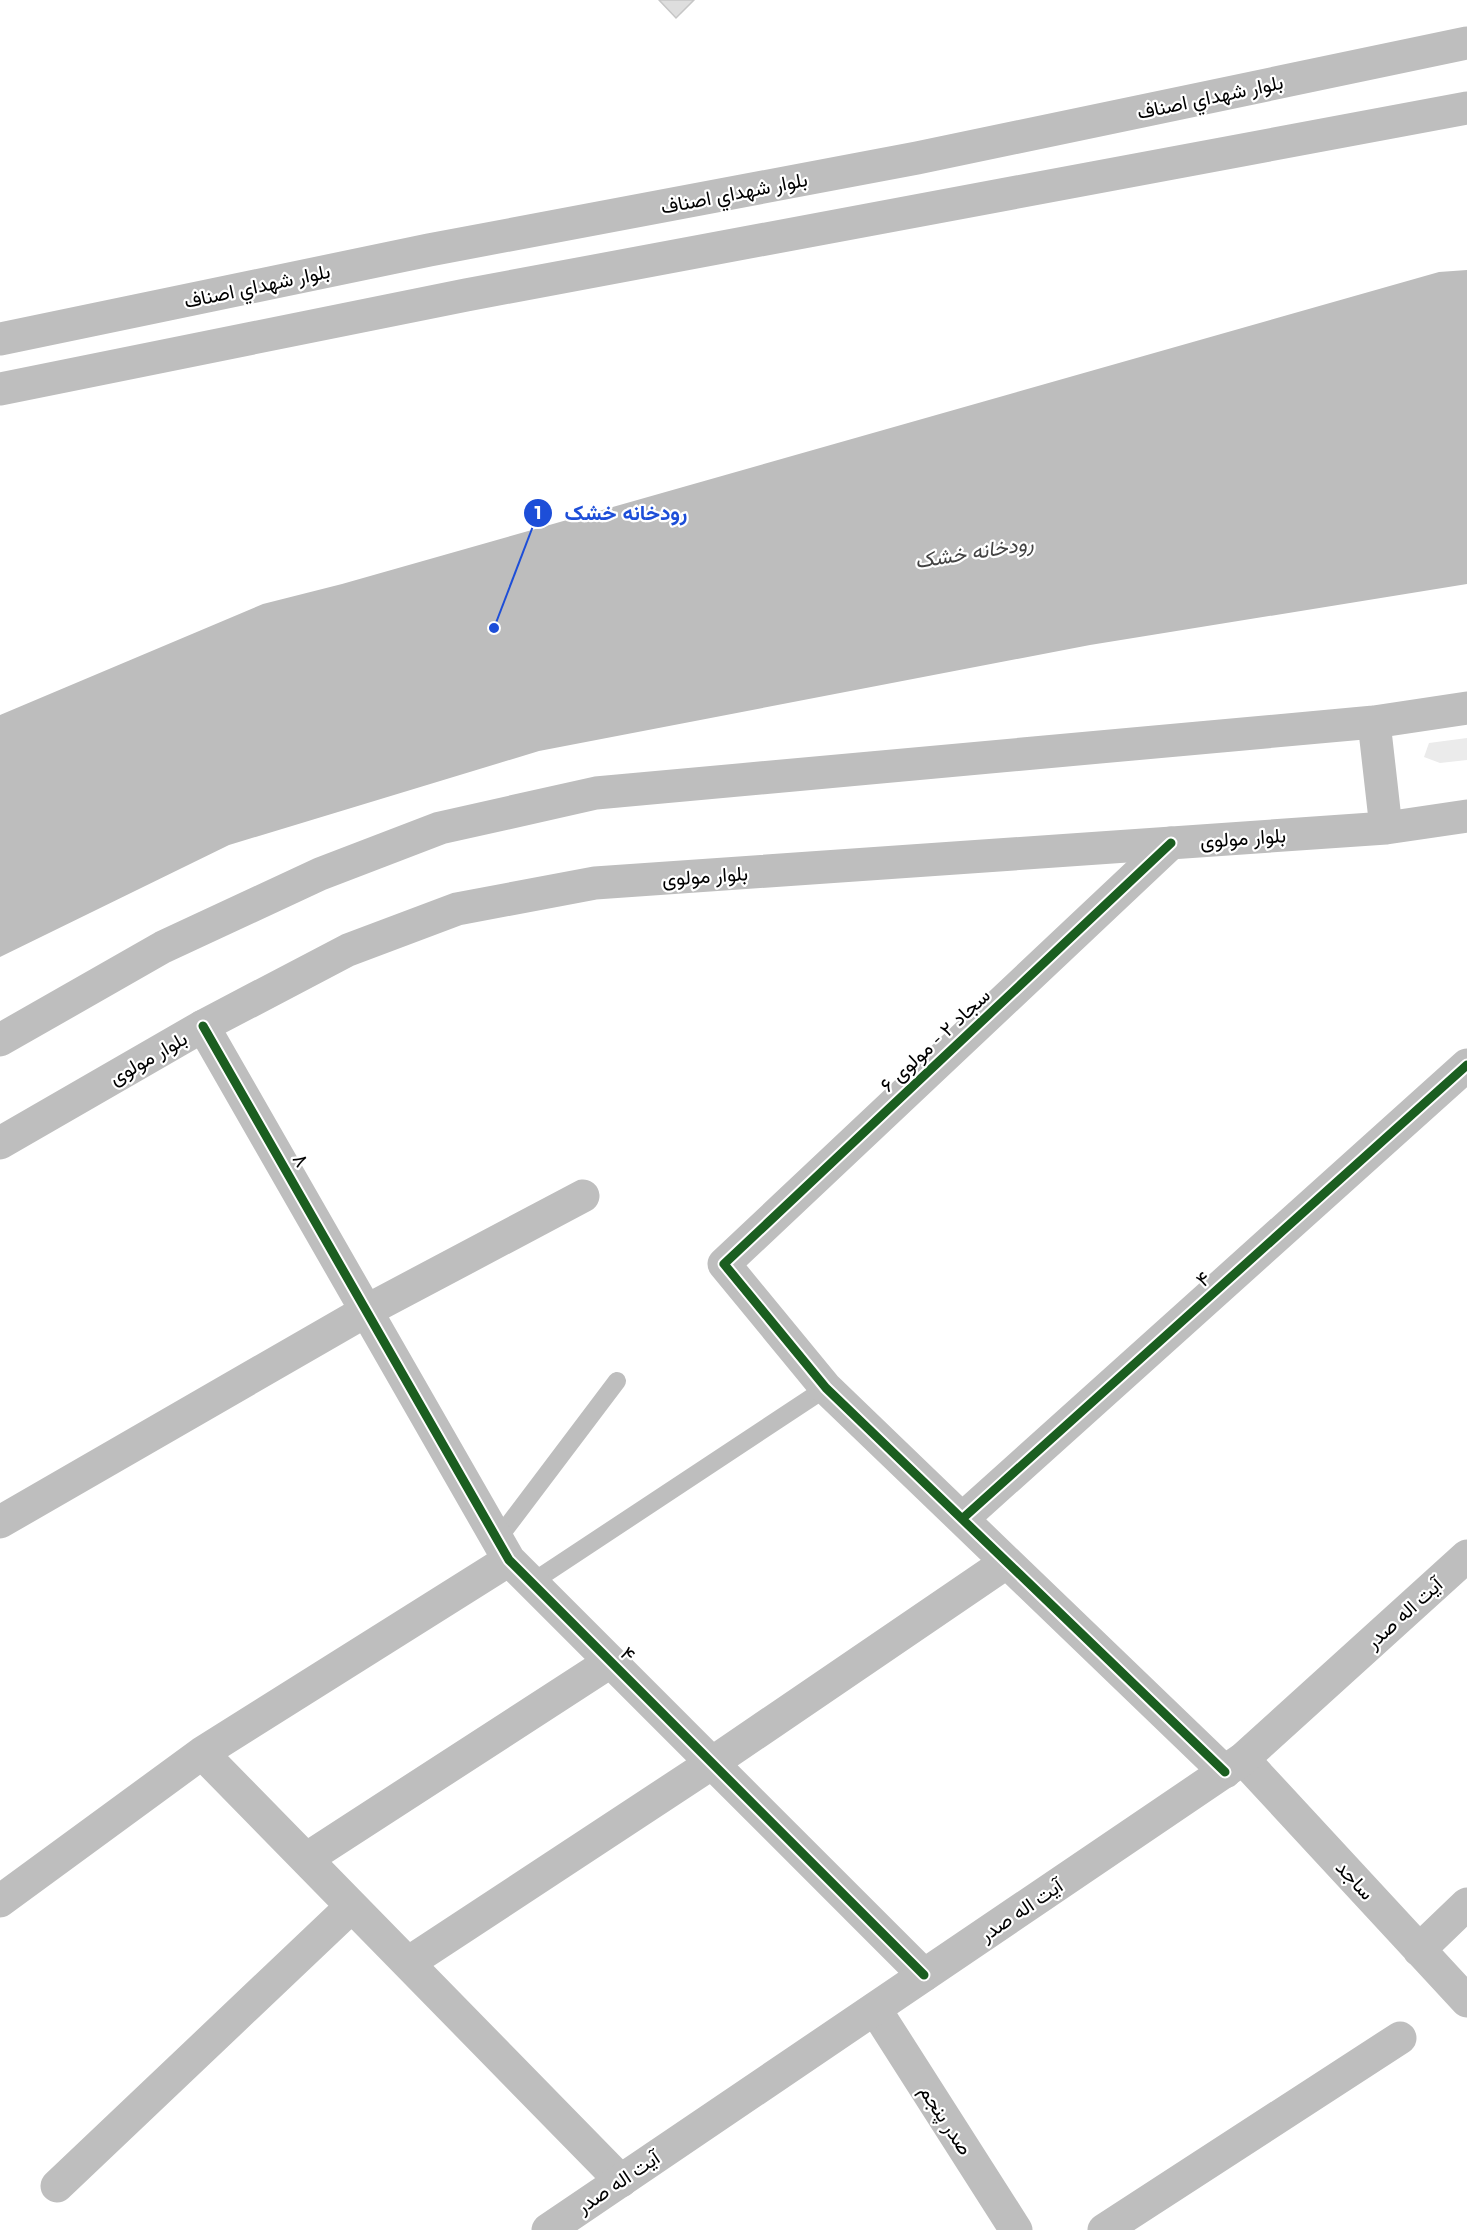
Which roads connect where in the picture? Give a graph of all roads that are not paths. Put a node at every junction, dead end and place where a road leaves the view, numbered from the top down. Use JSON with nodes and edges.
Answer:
{"nodes":[{"id":1,"x":1467,"y":43,"type":"edge"},
{"id":2,"x":1467,"y":108,"type":"edge"},
{"id":3,"x":0,"y":339,"type":"edge"},
{"id":4,"x":0,"y":389,"type":"edge"},
{"id":5,"x":1467,"y":708,"type":"edge"},
{"id":6,"x":1374,"y":722,"type":"junction"},
{"id":7,"x":1467,"y":816,"type":"edge"},
{"id":8,"x":1386,"y":828,"type":"junction"},
{"id":9,"x":1171,"y":843,"type":"junction"},
{"id":10,"x":203,"y":1026,"type":"junction"},
{"id":11,"x":0,"y":1040,"type":"edge"},
{"id":12,"x":1467,"y":1065,"type":"edge"},
{"id":13,"x":0,"y":1143,"type":"edge"},
{"id":14,"x":583,"y":1196,"type":"dead end"},
{"id":15,"x":724,"y":1264,"type":"joint"},
{"id":16,"x":366,"y":1311,"type":"junction"},
{"id":17,"x":617,"y":1380,"type":"dead end"},
{"id":18,"x":826,"y":1388,"type":"junction"},
{"id":19,"x":962,"y":1519,"type":"junction"},
{"id":20,"x":0,"y":1522,"type":"edge"},
{"id":21,"x":1467,"y":1556,"type":"edge"},
{"id":22,"x":512,"y":1561,"type":"junction"},
{"id":23,"x":1007,"y":1562,"type":"junction"},
{"id":24,"x":610,"y":1662,"type":"junction"},
{"id":25,"x":202,"y":1753,"type":"junction"},
{"id":26,"x":712,"y":1763,"type":"junction"},
{"id":27,"x":1234,"y":1765,"type":"junction"},
{"id":28,"x":306,"y":1859,"type":"junction"},
{"id":29,"x":0,"y":1901,"type":"edge"},
{"id":30,"x":1467,"y":1904,"type":"edge"},
{"id":31,"x":352,"y":1906,"type":"junction"},
{"id":32,"x":1419,"y":1950,"type":"junction"},
{"id":33,"x":408,"y":1963,"type":"junction"},
{"id":34,"x":924,"y":1975,"type":"junction"},
{"id":35,"x":1467,"y":2001,"type":"edge"},
{"id":36,"x":875,"y":2009,"type":"junction"},
{"id":37,"x":1401,"y":2038,"type":"dead end"},
{"id":38,"x":621,"y":2181,"type":"junction"},
{"id":39,"x":57,"y":2186,"type":"dead end"},
{"id":40,"x":548,"y":2230,"type":"edge"},
{"id":41,"x":1016,"y":2230,"type":"edge"},
{"id":42,"x":1104,"y":2230,"type":"edge"}],
"edges":[{"from":1,"to":3,"type":"street","name":"بلوار شهداي اصناف"},
{"from":2,"to":4,"type":"street"},
{"from":5,"to":6,"type":"street"},
{"from":6,"to":8,"type":"street"},
{"from":6,"to":11,"type":"street"},
{"from":7,"to":8,"type":"street","name":"بلوار مولوی"},
{"from":8,"to":9,"type":"street","name":"بلوار مولوی"},
{"from":9,"to":10,"type":"street","name":"بلوار مولوی"},
{"from":9,"to":15,"type":"street","name":"سجاد ۲ - مولوی ۶"},
{"from":10,"to":13,"type":"street","name":"بلوار مولوی"},
{"from":10,"to":16,"type":"street","name":"۸"},
{"from":12,"to":19,"type":"street","name":"۴"},
{"from":14,"to":16,"type":"street"},
{"from":15,"to":18,"type":"street","name":"ساجد"},
{"from":16,"to":20,"type":"street"},
{"from":16,"to":22,"type":"street","name":"۴"},
{"from":17,"to":22,"type":"lane"},
{"from":18,"to":19,"type":"street","name":"ساجد"},
{"from":18,"to":22,"type":"lane"},
{"from":19,"to":23,"type":"street","name":"ساجد"},
{"from":21,"to":27,"type":"street","name":"آیت اله صدر"},
{"from":22,"to":24,"type":"street","name":"۴"},
{"from":22,"to":25,"type":"street"},
{"from":23,"to":26,"type":"street"},
{"from":23,"to":27,"type":"street","name":"ساجد"},
{"from":24,"to":26,"type":"street","name":"۴"},
{"from":24,"to":28,"type":"street"},
{"from":25,"to":28,"type":"street"},
{"from":25,"to":29,"type":"street"},
{"from":26,"to":33,"type":"street"},
{"from":26,"to":34,"type":"street","name":"۴"},
{"from":27,"to":32,"type":"street","name":"ساجد"},
{"from":27,"to":34,"type":"street","name":"آیت اله صدر"},
{"from":28,"to":31,"type":"street"},
{"from":30,"to":32,"type":"street"},
{"from":31,"to":33,"type":"street"},
{"from":31,"to":39,"type":"street"},
{"from":32,"to":35,"type":"street","name":"ساجد"},
{"from":33,"to":38,"type":"street"},
{"from":34,"to":36,"type":"street","name":"آیت اله صدر"},
{"from":36,"to":38,"type":"street","name":"آیت اله صدر"},
{"from":36,"to":41,"type":"street","name":"صدر پنجم"},
{"from":37,"to":42,"type":"street"},
{"from":38,"to":40,"type":"street","name":"آیت اله صدر"}]}
